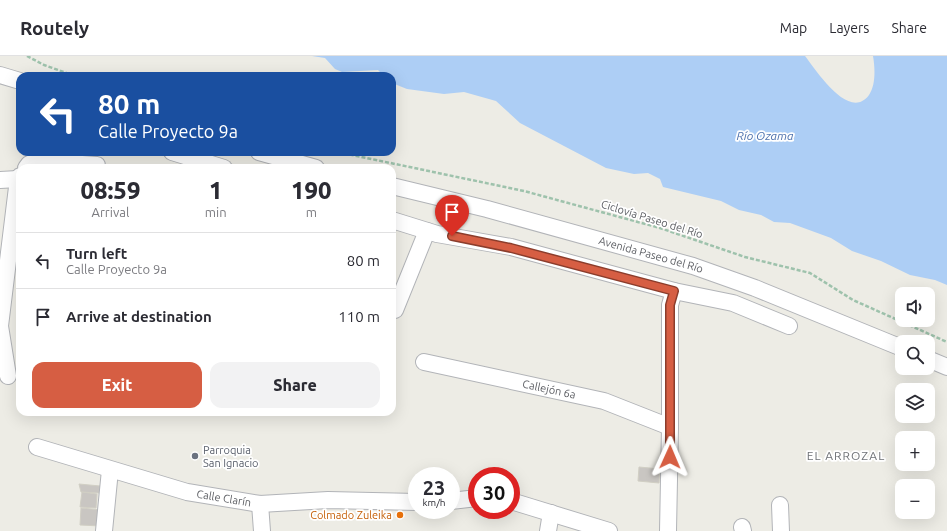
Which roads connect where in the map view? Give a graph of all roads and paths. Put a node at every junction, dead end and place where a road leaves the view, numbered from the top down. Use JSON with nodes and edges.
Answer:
{"nodes":[{"id":1,"x":28,"y":56,"type":"edge"},
{"id":2,"x":64,"y":72,"type":"edge"},
{"id":3,"x":0,"y":75,"type":"edge"},
{"id":4,"x":16,"y":80,"type":"edge"},
{"id":5,"x":185,"y":156,"type":"edge"},
{"id":6,"x":272,"y":156,"type":"edge"},
{"id":7,"x":357,"y":156,"type":"edge"},
{"id":8,"x":97,"y":162,"type":"edge"},
{"id":9,"x":28,"y":164,"type":"edge"},
{"id":10,"x":211,"y":164,"type":"edge"},
{"id":11,"x":302,"y":164,"type":"edge"},
{"id":12,"x":395,"y":164,"type":"edge"},
{"id":13,"x":396,"y":164,"type":"edge"},
{"id":14,"x":16,"y":175,"type":"edge"},
{"id":15,"x":0,"y":180,"type":"edge"},
{"id":16,"x":396,"y":187,"type":"edge"},
{"id":17,"x":16,"y":210,"type":"edge"},
{"id":18,"x":396,"y":221,"type":"edge"},
{"id":19,"x":427,"y":231,"type":"junction"},
{"id":20,"x":674,"y":291,"type":"junction"},
{"id":21,"x":396,"y":308,"type":"edge"},
{"id":22,"x":0,"y":326,"type":"edge"},
{"id":23,"x":789,"y":326,"type":"dead end"},
{"id":24,"x":947,"y":342,"type":"edge"},
{"id":25,"x":895,"y":345,"type":"edge"},
{"id":26,"x":424,"y":362,"type":"dead end"},
{"id":27,"x":935,"y":362,"type":"edge"},
{"id":28,"x":947,"y":367,"type":"edge"},
{"id":29,"x":9,"y":376,"type":"edge"},
{"id":30,"x":670,"y":427,"type":"junction"},
{"id":31,"x":37,"y":447,"type":"dead end"},
{"id":32,"x":110,"y":470,"type":"junction"},
{"id":33,"x":408,"y":502,"type":"edge"},
{"id":34,"x":260,"y":504,"type":"junction"},
{"id":35,"x":520,"y":504,"type":"edge"},
{"id":36,"x":780,"y":505,"type":"dead end"},
{"id":37,"x":551,"y":513,"type":"junction"},
{"id":38,"x":104,"y":531,"type":"edge"},
{"id":39,"x":262,"y":531,"type":"edge"},
{"id":40,"x":548,"y":531,"type":"edge"},
{"id":41,"x":609,"y":531,"type":"edge"},
{"id":42,"x":668,"y":531,"type":"edge"},
{"id":43,"x":781,"y":531,"type":"edge"}],
"edges":[{"from":1,"to":2,"type":"path"},
{"from":3,"to":4,"type":"street"},
{"from":5,"to":10,"type":"street"},
{"from":6,"to":11,"type":"street"},
{"from":7,"to":12,"type":"path","name":"Ciclovía Paseo del Río"},
{"from":8,"to":9,"type":"street"},
{"from":13,"to":24,"type":"path","name":"Ciclovía Paseo del Río"},
{"from":14,"to":15,"type":"street"},
{"from":16,"to":25,"type":"street","name":"Avenida Paseo del Río"},
{"from":17,"to":22,"type":"street"},
{"from":18,"to":19,"type":"street"},
{"from":19,"to":20,"type":"street"},
{"from":19,"to":21,"type":"street"},
{"from":20,"to":23,"type":"street"},
{"from":20,"to":30,"type":"street"},
{"from":22,"to":29,"type":"street"},
{"from":26,"to":30,"type":"street","name":"Callejón 6a"},
{"from":27,"to":28,"type":"street"},
{"from":30,"to":42,"type":"street"},
{"from":31,"to":32,"type":"street","name":"Calle Clarín"},
{"from":32,"to":34,"type":"street","name":"Calle Clarín"},
{"from":32,"to":38,"type":"street"},
{"from":33,"to":34,"type":"street","name":"Calle Clarín"},
{"from":34,"to":39,"type":"street"},
{"from":35,"to":37,"type":"street"},
{"from":36,"to":43,"type":"street"},
{"from":37,"to":40,"type":"street"},
{"from":37,"to":41,"type":"street"}]}
